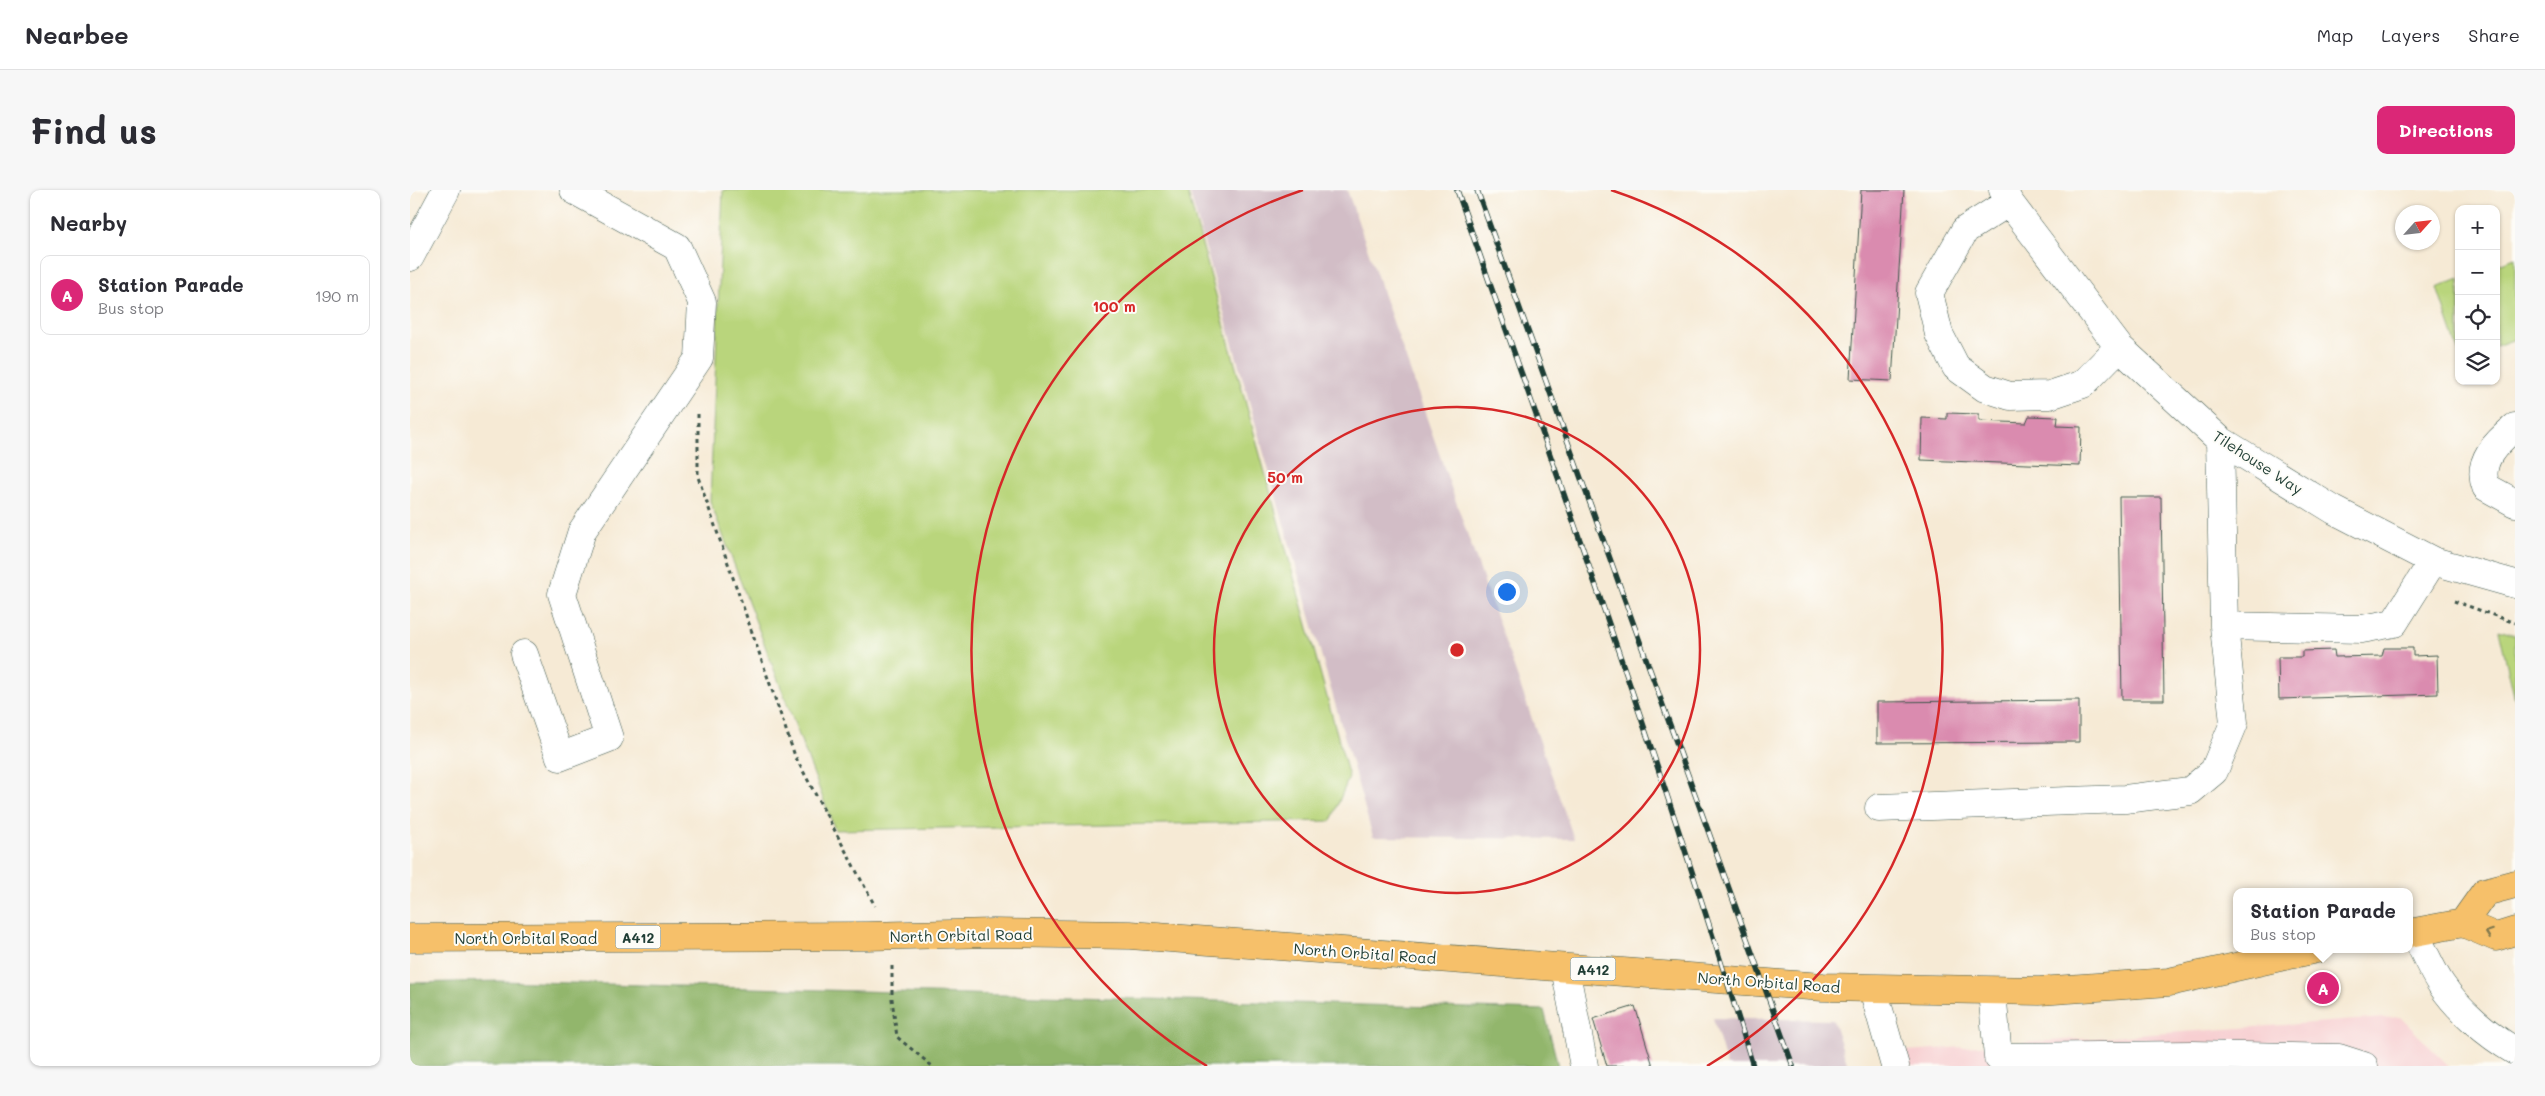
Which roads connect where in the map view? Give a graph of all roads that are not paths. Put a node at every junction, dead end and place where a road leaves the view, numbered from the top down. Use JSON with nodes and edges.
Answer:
{"nodes":[{"id":1,"x":446,"y":190,"type":"edge"},
{"id":2,"x":574,"y":190,"type":"edge"},
{"id":3,"x":2006,"y":196,"type":"edge"},
{"id":4,"x":410,"y":257,"type":"edge"},
{"id":5,"x":2119,"y":347,"type":"junction"},
{"id":6,"x":2515,"y":427,"type":"edge"},
{"id":7,"x":2220,"y":440,"type":"junction"},
{"id":8,"x":2515,"y":503,"type":"edge"},
{"id":9,"x":2433,"y":561,"type":"junction"},
{"id":10,"x":2515,"y":584,"type":"edge"},
{"id":11,"x":2224,"y":626,"type":"junction"},
{"id":12,"x":524,"y":654,"type":"dead end"},
{"id":13,"x":1878,"y":808,"type":"dead end"},
{"id":14,"x":2515,"y":884,"type":"edge"},
{"id":15,"x":2463,"y":923,"type":"junction"},
{"id":16,"x":2515,"y":931,"type":"edge"},
{"id":17,"x":2413,"y":933,"type":"edge"},
{"id":18,"x":2413,"y":935,"type":"edge"},
{"id":19,"x":410,"y":938,"type":"edge"},
{"id":20,"x":2298,"y":953,"type":"edge"},
{"id":21,"x":1565,"y":968,"type":"junction"},
{"id":22,"x":1873,"y":989,"type":"junction"},
{"id":23,"x":1992,"y":991,"type":"junction"},
{"id":24,"x":2515,"y":1052,"type":"edge"},
{"id":25,"x":1584,"y":1066,"type":"edge"},
{"id":26,"x":1895,"y":1066,"type":"edge"},
{"id":27,"x":2364,"y":1066,"type":"edge"}],
"edges":[{"from":1,"to":4,"type":"street"},
{"from":2,"to":12,"type":"street"},
{"from":3,"to":5,"type":"street","name":"Tilehouse Way"},
{"from":3,"to":5,"type":"street"},
{"from":5,"to":7,"type":"street","name":"Tilehouse Way"},
{"from":6,"to":8,"type":"street"},
{"from":7,"to":9,"type":"street","name":"Tilehouse Way"},
{"from":7,"to":11,"type":"street"},
{"from":9,"to":10,"type":"street","name":"Tilehouse Way"},
{"from":9,"to":11,"type":"street"},
{"from":11,"to":13,"type":"street"},
{"from":14,"to":15,"type":"main road"},
{"from":16,"to":15,"type":"main road","one_way":true},
{"from":15,"to":17,"type":"main road"},
{"from":18,"to":24,"type":"street"},
{"from":19,"to":21,"type":"main road","name":"North Orbital Road","number":"A412"},
{"from":20,"to":23,"type":"main road","name":"North Orbital Road","number":"A412"},
{"from":21,"to":22,"type":"main road","name":"North Orbital Road","number":"A412"},
{"from":21,"to":25,"type":"street"},
{"from":22,"to":23,"type":"main road","name":"North Orbital Road","number":"A412"},
{"from":22,"to":26,"type":"street"},
{"from":23,"to":27,"type":"street"}]}
